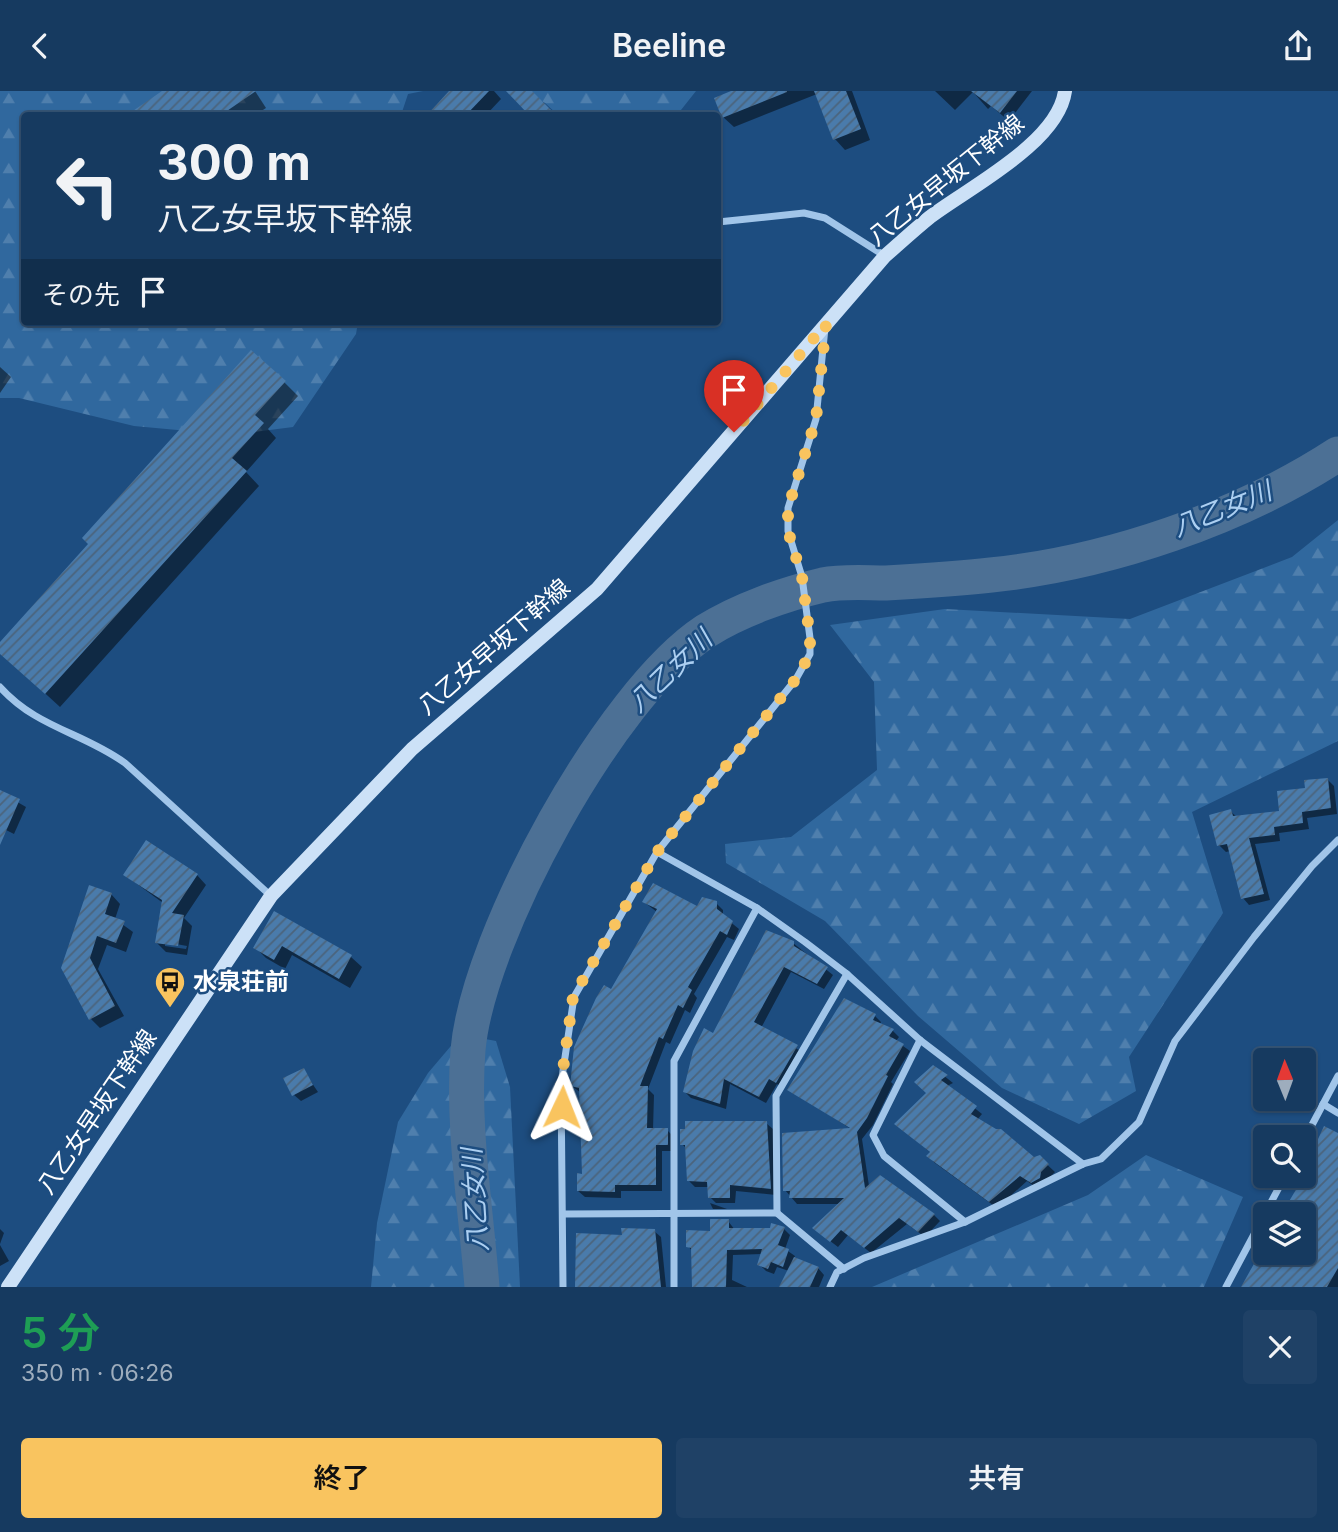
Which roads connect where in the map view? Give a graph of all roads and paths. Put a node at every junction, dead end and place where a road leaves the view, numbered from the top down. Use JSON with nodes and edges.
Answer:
{"nodes":[{"id":1,"x":1065,"y":91,"type":"edge"},
{"id":2,"x":721,"y":222,"type":"edge"},
{"id":3,"x":886,"y":256,"type":"junction"},
{"id":4,"x":826,"y":324,"type":"junction"},
{"id":5,"x":0,"y":687,"type":"edge"},
{"id":6,"x":1338,"y":840,"type":"edge"},
{"id":7,"x":657,"y":852,"type":"junction"},
{"id":8,"x":271,"y":896,"type":"junction"},
{"id":9,"x":757,"y":908,"type":"junction"},
{"id":10,"x":847,"y":974,"type":"junction"},
{"id":11,"x":920,"y":1041,"type":"junction"},
{"id":12,"x":1338,"y":1076,"type":"edge"},
{"id":13,"x":1322,"y":1104,"type":"junction"},
{"id":14,"x":1338,"y":1113,"type":"edge"},
{"id":15,"x":1312,"y":1125,"type":"edge"},
{"id":16,"x":1083,"y":1164,"type":"junction"},
{"id":17,"x":1278,"y":1188,"type":"edge"},
{"id":18,"x":777,"y":1213,"type":"junction"},
{"id":19,"x":673,"y":1214,"type":"junction"},
{"id":20,"x":565,"y":1215,"type":"junction"},
{"id":21,"x":965,"y":1222,"type":"junction"},
{"id":22,"x":844,"y":1269,"type":"junction"},
{"id":23,"x":8,"y":1287,"type":"edge"},
{"id":24,"x":563,"y":1287,"type":"edge"},
{"id":25,"x":674,"y":1287,"type":"edge"},
{"id":26,"x":830,"y":1287,"type":"edge"},
{"id":27,"x":1226,"y":1287,"type":"edge"}],
"edges":[{"from":1,"to":3,"type":"street","name":"八乙女早坂下幹線"},
{"from":2,"to":3,"type":"street"},
{"from":3,"to":4,"type":"street","name":"八乙女早坂下幹線"},
{"from":4,"to":7,"type":"street"},
{"from":4,"to":8,"type":"street","name":"八乙女早坂下幹線"},
{"from":5,"to":8,"type":"street"},
{"from":6,"to":16,"type":"street"},
{"from":7,"to":9,"type":"street"},
{"from":7,"to":20,"type":"street"},
{"from":8,"to":23,"type":"street","name":"八乙女早坂下幹線"},
{"from":9,"to":10,"type":"street"},
{"from":9,"to":19,"type":"street"},
{"from":10,"to":11,"type":"street"},
{"from":10,"to":18,"type":"street"},
{"from":11,"to":16,"type":"street"},
{"from":11,"to":21,"type":"street"},
{"from":12,"to":13,"type":"street"},
{"from":13,"to":14,"type":"street"},
{"from":13,"to":15,"type":"street"},
{"from":16,"to":21,"type":"street"},
{"from":17,"to":27,"type":"street"},
{"from":18,"to":19,"type":"street"},
{"from":18,"to":22,"type":"street"},
{"from":19,"to":20,"type":"street"},
{"from":19,"to":25,"type":"street"},
{"from":20,"to":24,"type":"street"},
{"from":21,"to":22,"type":"street"},
{"from":22,"to":26,"type":"street"}]}
